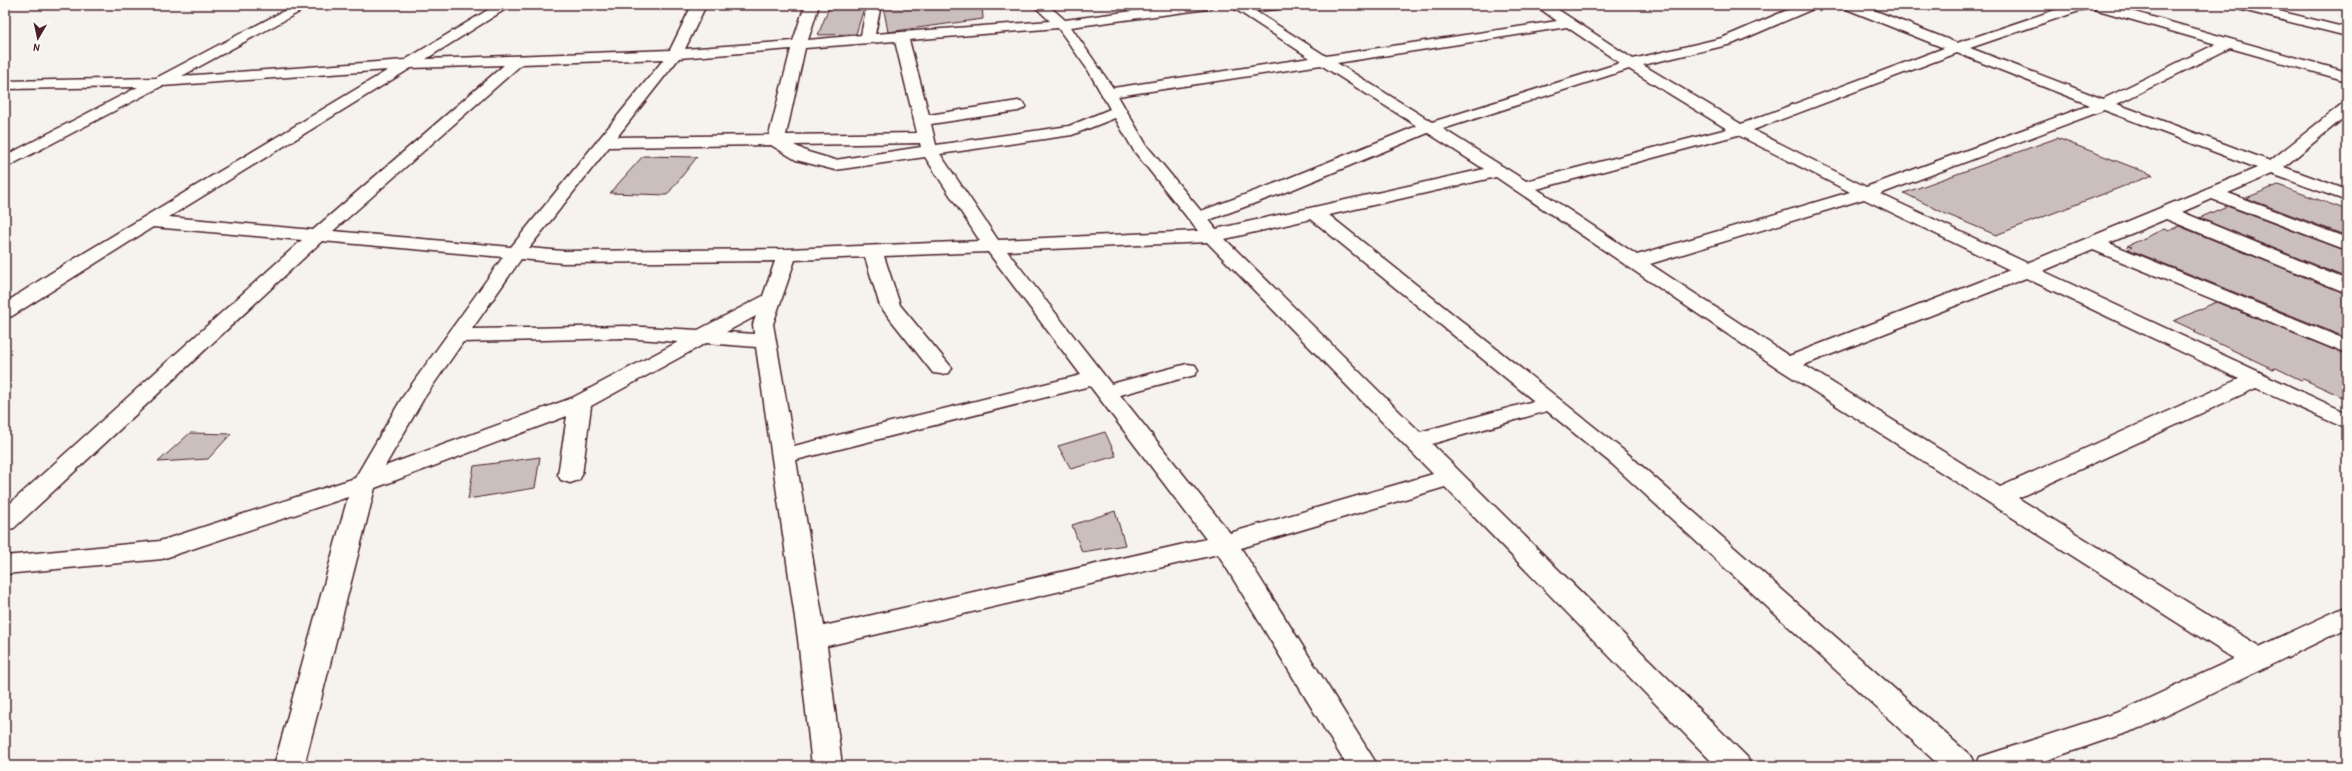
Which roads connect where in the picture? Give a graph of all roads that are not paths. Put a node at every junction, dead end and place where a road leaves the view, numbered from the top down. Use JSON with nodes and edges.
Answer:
{"nodes":[{"id":1,"x":305,"y":5,"type":"edge"},
{"id":2,"x":505,"y":5,"type":"edge"},
{"id":3,"x":699,"y":5,"type":"edge"},
{"id":4,"x":812,"y":5,"type":"edge"},
{"id":5,"x":874,"y":5,"type":"edge"},
{"id":6,"x":1040,"y":5,"type":"edge"},
{"id":7,"x":1208,"y":5,"type":"edge"},
{"id":8,"x":1278,"y":5,"type":"edge"},
{"id":9,"x":1542,"y":5,"type":"edge"},
{"id":10,"x":1810,"y":5,"type":"edge"},
{"id":11,"x":1849,"y":5,"type":"edge"},
{"id":12,"x":2083,"y":5,"type":"edge"},
{"id":13,"x":2096,"y":5,"type":"edge"},
{"id":14,"x":2239,"y":5,"type":"edge"},
{"id":15,"x":1239,"y":7,"type":"edge"},
{"id":16,"x":1569,"y":23,"type":"junction"},
{"id":17,"x":1062,"y":24,"type":"junction"},
{"id":18,"x":2347,"y":32,"type":"edge"},
{"id":19,"x":901,"y":37,"type":"junction"},
{"id":20,"x":867,"y":39,"type":"junction"},
{"id":21,"x":2226,"y":44,"type":"junction"},
{"id":22,"x":799,"y":45,"type":"junction"},
{"id":23,"x":1957,"y":48,"type":"junction"},
{"id":24,"x":675,"y":54,"type":"junction"},
{"id":25,"x":518,"y":60,"type":"junction"},
{"id":26,"x":1324,"y":61,"type":"junction"},
{"id":27,"x":406,"y":64,"type":"junction"},
{"id":28,"x":1631,"y":64,"type":"junction"},
{"id":29,"x":2347,"y":78,"type":"edge"},
{"id":30,"x":157,"y":82,"type":"junction"},
{"id":31,"x":5,"y":85,"type":"edge"},
{"id":32,"x":1113,"y":102,"type":"junction"},
{"id":33,"x":2104,"y":105,"type":"junction"},
{"id":34,"x":1018,"y":106,"type":"dead end"},
{"id":35,"x":2347,"y":107,"type":"edge"},
{"id":36,"x":1431,"y":128,"type":"junction"},
{"id":37,"x":1740,"y":130,"type":"junction"},
{"id":38,"x":926,"y":137,"type":"junction"},
{"id":39,"x":776,"y":141,"type":"junction"},
{"id":40,"x":605,"y":142,"type":"junction"},
{"id":41,"x":5,"y":163,"type":"edge"},
{"id":42,"x":2272,"y":168,"type":"junction"},
{"id":43,"x":1499,"y":171,"type":"junction"},
{"id":44,"x":1523,"y":187,"type":"junction"},
{"id":45,"x":1865,"y":193,"type":"junction"},
{"id":46,"x":2212,"y":193,"type":"junction"},
{"id":47,"x":2347,"y":196,"type":"edge"},
{"id":48,"x":1314,"y":212,"type":"junction"},
{"id":49,"x":2166,"y":212,"type":"junction"},
{"id":50,"x":1198,"y":218,"type":"junction"},
{"id":51,"x":151,"y":221,"type":"junction"},
{"id":52,"x":317,"y":236,"type":"junction"},
{"id":53,"x":1212,"y":236,"type":"junction"},
{"id":54,"x":2093,"y":243,"type":"junction"},
{"id":55,"x":2347,"y":244,"type":"edge"},
{"id":56,"x":993,"y":246,"type":"junction"},
{"id":57,"x":873,"y":251,"type":"junction"},
{"id":58,"x":516,"y":253,"type":"junction"},
{"id":59,"x":787,"y":255,"type":"junction"},
{"id":60,"x":1635,"y":262,"type":"junction"},
{"id":61,"x":2028,"y":270,"type":"junction"},
{"id":62,"x":2347,"y":287,"type":"edge"},
{"id":63,"x":772,"y":300,"type":"junction"},
{"id":64,"x":5,"y":312,"type":"edge"},
{"id":65,"x":457,"y":336,"type":"junction"},
{"id":66,"x":701,"y":338,"type":"junction"},
{"id":67,"x":766,"y":341,"type":"junction"},
{"id":68,"x":2347,"y":348,"type":"edge"},
{"id":69,"x":1787,"y":364,"type":"junction"},
{"id":70,"x":941,"y":368,"type":"dead end"},
{"id":71,"x":1188,"y":370,"type":"dead end"},
{"id":72,"x":2257,"y":379,"type":"junction"},
{"id":73,"x":1100,"y":385,"type":"junction"},
{"id":74,"x":580,"y":403,"type":"junction"},
{"id":75,"x":1551,"y":403,"type":"junction"},
{"id":76,"x":2347,"y":422,"type":"edge"},
{"id":77,"x":1415,"y":441,"type":"junction"},
{"id":78,"x":783,"y":456,"type":"junction"},
{"id":79,"x":570,"y":475,"type":"dead end"},
{"id":80,"x":1451,"y":477,"type":"junction"},
{"id":81,"x":364,"y":483,"type":"junction"},
{"id":82,"x":1999,"y":497,"type":"junction"},
{"id":83,"x":5,"y":522,"type":"edge"},
{"id":84,"x":1224,"y":544,"type":"junction"},
{"id":85,"x":5,"y":565,"type":"edge"},
{"id":86,"x":2347,"y":616,"type":"edge"},
{"id":87,"x":812,"y":639,"type":"junction"},
{"id":88,"x":2257,"y":659,"type":"junction"},
{"id":89,"x":289,"y":766,"type":"edge"},
{"id":90,"x":827,"y":766,"type":"edge"},
{"id":91,"x":1363,"y":766,"type":"edge"},
{"id":92,"x":1736,"y":766,"type":"edge"},
{"id":93,"x":1961,"y":766,"type":"edge"},
{"id":94,"x":1991,"y":766,"type":"edge"}],
"edges":[{"from":1,"to":30,"type":"street"},
{"from":2,"to":27,"type":"street"},
{"from":3,"to":24,"type":"street"},
{"from":4,"to":22,"type":"street"},
{"from":5,"to":20,"type":"street"},
{"from":6,"to":17,"type":"street"},
{"from":7,"to":17,"type":"street"},
{"from":8,"to":15,"type":"street"},
{"from":9,"to":16,"type":"street"},
{"from":10,"to":28,"type":"street"},
{"from":11,"to":23,"type":"street"},
{"from":12,"to":23,"type":"street"},
{"from":13,"to":21,"type":"street"},
{"from":14,"to":18,"type":"street"},
{"from":15,"to":26,"type":"street"},
{"from":16,"to":26,"type":"street"},
{"from":16,"to":28,"type":"street"},
{"from":17,"to":19,"type":"street"},
{"from":17,"to":32,"type":"street"},
{"from":19,"to":20,"type":"street"},
{"from":19,"to":38,"type":"street"},
{"from":20,"to":22,"type":"street"},
{"from":21,"to":29,"type":"street"},
{"from":21,"to":33,"type":"street"},
{"from":22,"to":24,"type":"street"},
{"from":22,"to":39,"type":"street"},
{"from":23,"to":33,"type":"street"},
{"from":23,"to":37,"type":"street"},
{"from":24,"to":25,"type":"street"},
{"from":24,"to":40,"type":"street"},
{"from":25,"to":27,"type":"street"},
{"from":25,"to":52,"type":"street"},
{"from":26,"to":32,"type":"street"},
{"from":26,"to":36,"type":"street"},
{"from":27,"to":30,"type":"street"},
{"from":27,"to":51,"type":"street"},
{"from":28,"to":36,"type":"street"},
{"from":28,"to":37,"type":"street"},
{"from":30,"to":31,"type":"street"},
{"from":30,"to":41,"type":"street"},
{"from":32,"to":38,"type":"street"},
{"from":32,"to":50,"type":"street"},
{"from":33,"to":42,"type":"street"},
{"from":33,"to":45,"type":"street"},
{"from":34,"to":38,"type":"street"},
{"from":35,"to":42,"type":"street"},
{"from":36,"to":43,"type":"street"},
{"from":36,"to":50,"type":"street"},
{"from":37,"to":44,"type":"street"},
{"from":37,"to":45,"type":"street"},
{"from":38,"to":39,"type":"street"},
{"from":38,"to":39,"type":"street"},
{"from":38,"to":56,"type":"street"},
{"from":39,"to":40,"type":"street"},
{"from":40,"to":58,"type":"street"},
{"from":42,"to":46,"type":"street"},
{"from":42,"to":47,"type":"street"},
{"from":43,"to":44,"type":"street"},
{"from":43,"to":48,"type":"street"},
{"from":44,"to":60,"type":"street"},
{"from":45,"to":60,"type":"street"},
{"from":45,"to":61,"type":"street"},
{"from":46,"to":49,"type":"street"},
{"from":46,"to":55,"type":"street"},
{"from":48,"to":53,"type":"street"},
{"from":48,"to":75,"type":"street"},
{"from":49,"to":54,"type":"street"},
{"from":49,"to":62,"type":"street"},
{"from":50,"to":53,"type":"street"},
{"from":51,"to":52,"type":"street"},
{"from":51,"to":64,"type":"street"},
{"from":52,"to":58,"type":"street"},
{"from":52,"to":83,"type":"street"},
{"from":53,"to":56,"type":"street"},
{"from":53,"to":77,"type":"street"},
{"from":54,"to":61,"type":"street"},
{"from":54,"to":68,"type":"street"},
{"from":56,"to":57,"type":"street"},
{"from":56,"to":73,"type":"street"},
{"from":57,"to":59,"type":"street"},
{"from":57,"to":70,"type":"street"},
{"from":58,"to":59,"type":"street"},
{"from":58,"to":65,"type":"street"},
{"from":59,"to":63,"type":"street"},
{"from":60,"to":69,"type":"street"},
{"from":61,"to":69,"type":"street"},
{"from":61,"to":72,"type":"street"},
{"from":63,"to":66,"type":"street"},
{"from":63,"to":67,"type":"street"},
{"from":65,"to":66,"type":"street"},
{"from":65,"to":81,"type":"street"},
{"from":66,"to":67,"type":"street"},
{"from":66,"to":74,"type":"street"},
{"from":67,"to":78,"type":"street"},
{"from":69,"to":82,"type":"street"},
{"from":71,"to":73,"type":"street"},
{"from":72,"to":76,"type":"street"},
{"from":72,"to":82,"type":"street"},
{"from":73,"to":78,"type":"street"},
{"from":73,"to":84,"type":"street"},
{"from":74,"to":79,"type":"street"},
{"from":74,"to":81,"type":"street"},
{"from":75,"to":77,"type":"street"},
{"from":75,"to":93,"type":"street"},
{"from":77,"to":80,"type":"street"},
{"from":78,"to":87,"type":"street"},
{"from":80,"to":84,"type":"street"},
{"from":80,"to":92,"type":"street"},
{"from":81,"to":85,"type":"street"},
{"from":81,"to":89,"type":"street"},
{"from":82,"to":88,"type":"street"},
{"from":84,"to":87,"type":"street"},
{"from":84,"to":91,"type":"street"},
{"from":86,"to":88,"type":"street"},
{"from":87,"to":90,"type":"street"},
{"from":88,"to":94,"type":"street"}]}
